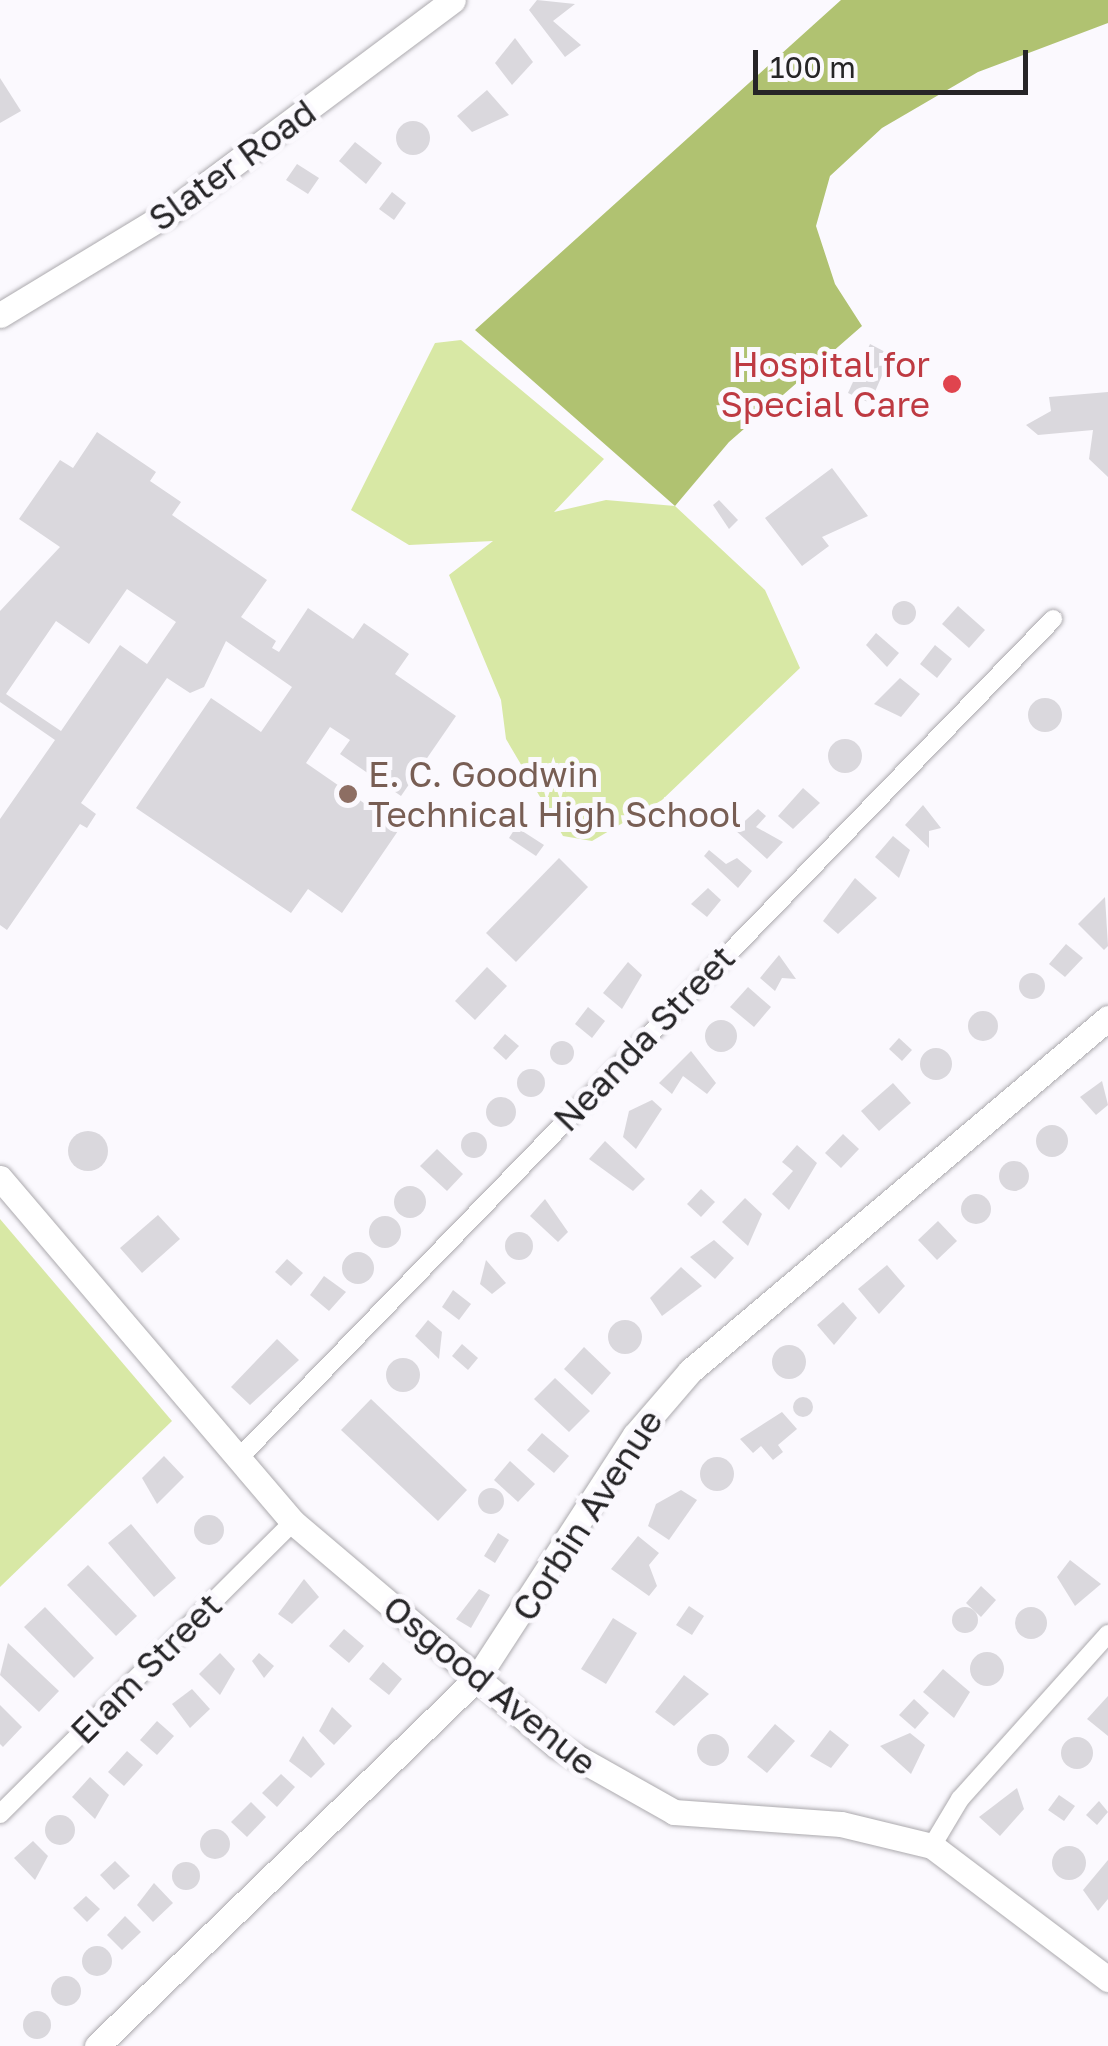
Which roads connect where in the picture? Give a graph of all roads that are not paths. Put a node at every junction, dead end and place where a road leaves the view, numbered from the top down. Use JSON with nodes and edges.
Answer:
{"nodes":[{"id":1,"x":453,"y":0,"type":"edge"},
{"id":2,"x":0,"y":316,"type":"edge"},
{"id":3,"x":1053,"y":619,"type":"dead end"},
{"id":4,"x":1105,"y":1026,"type":"edge"},
{"id":5,"x":0,"y":1178,"type":"edge"},
{"id":6,"x":238,"y":1460,"type":"junction"},
{"id":7,"x":293,"y":1522,"type":"junction"},
{"id":8,"x":1108,"y":1634,"type":"edge"},
{"id":9,"x":476,"y":1678,"type":"junction"},
{"id":10,"x":0,"y":1814,"type":"edge"},
{"id":11,"x":932,"y":1846,"type":"junction"},
{"id":12,"x":1108,"y":1978,"type":"edge"},
{"id":13,"x":97,"y":2046,"type":"edge"}],
"edges":[{"from":1,"to":2,"type":"main road","name":"Slater Road"},
{"from":3,"to":6,"type":"street","name":"Neanda Street"},
{"from":4,"to":9,"type":"main road","name":"Corbin Avenue"},
{"from":5,"to":6,"type":"main road","name":"Osgood Avenue"},
{"from":6,"to":7,"type":"main road","name":"Osgood Avenue"},
{"from":7,"to":9,"type":"main road","name":"Osgood Avenue"},
{"from":7,"to":10,"type":"street","name":"Elam Street"},
{"from":8,"to":11,"type":"street"},
{"from":9,"to":11,"type":"main road","name":"Osgood Avenue"},
{"from":9,"to":13,"type":"main road","name":"Corbin Avenue"},
{"from":11,"to":12,"type":"main road","name":"Osgood Avenue"}]}
